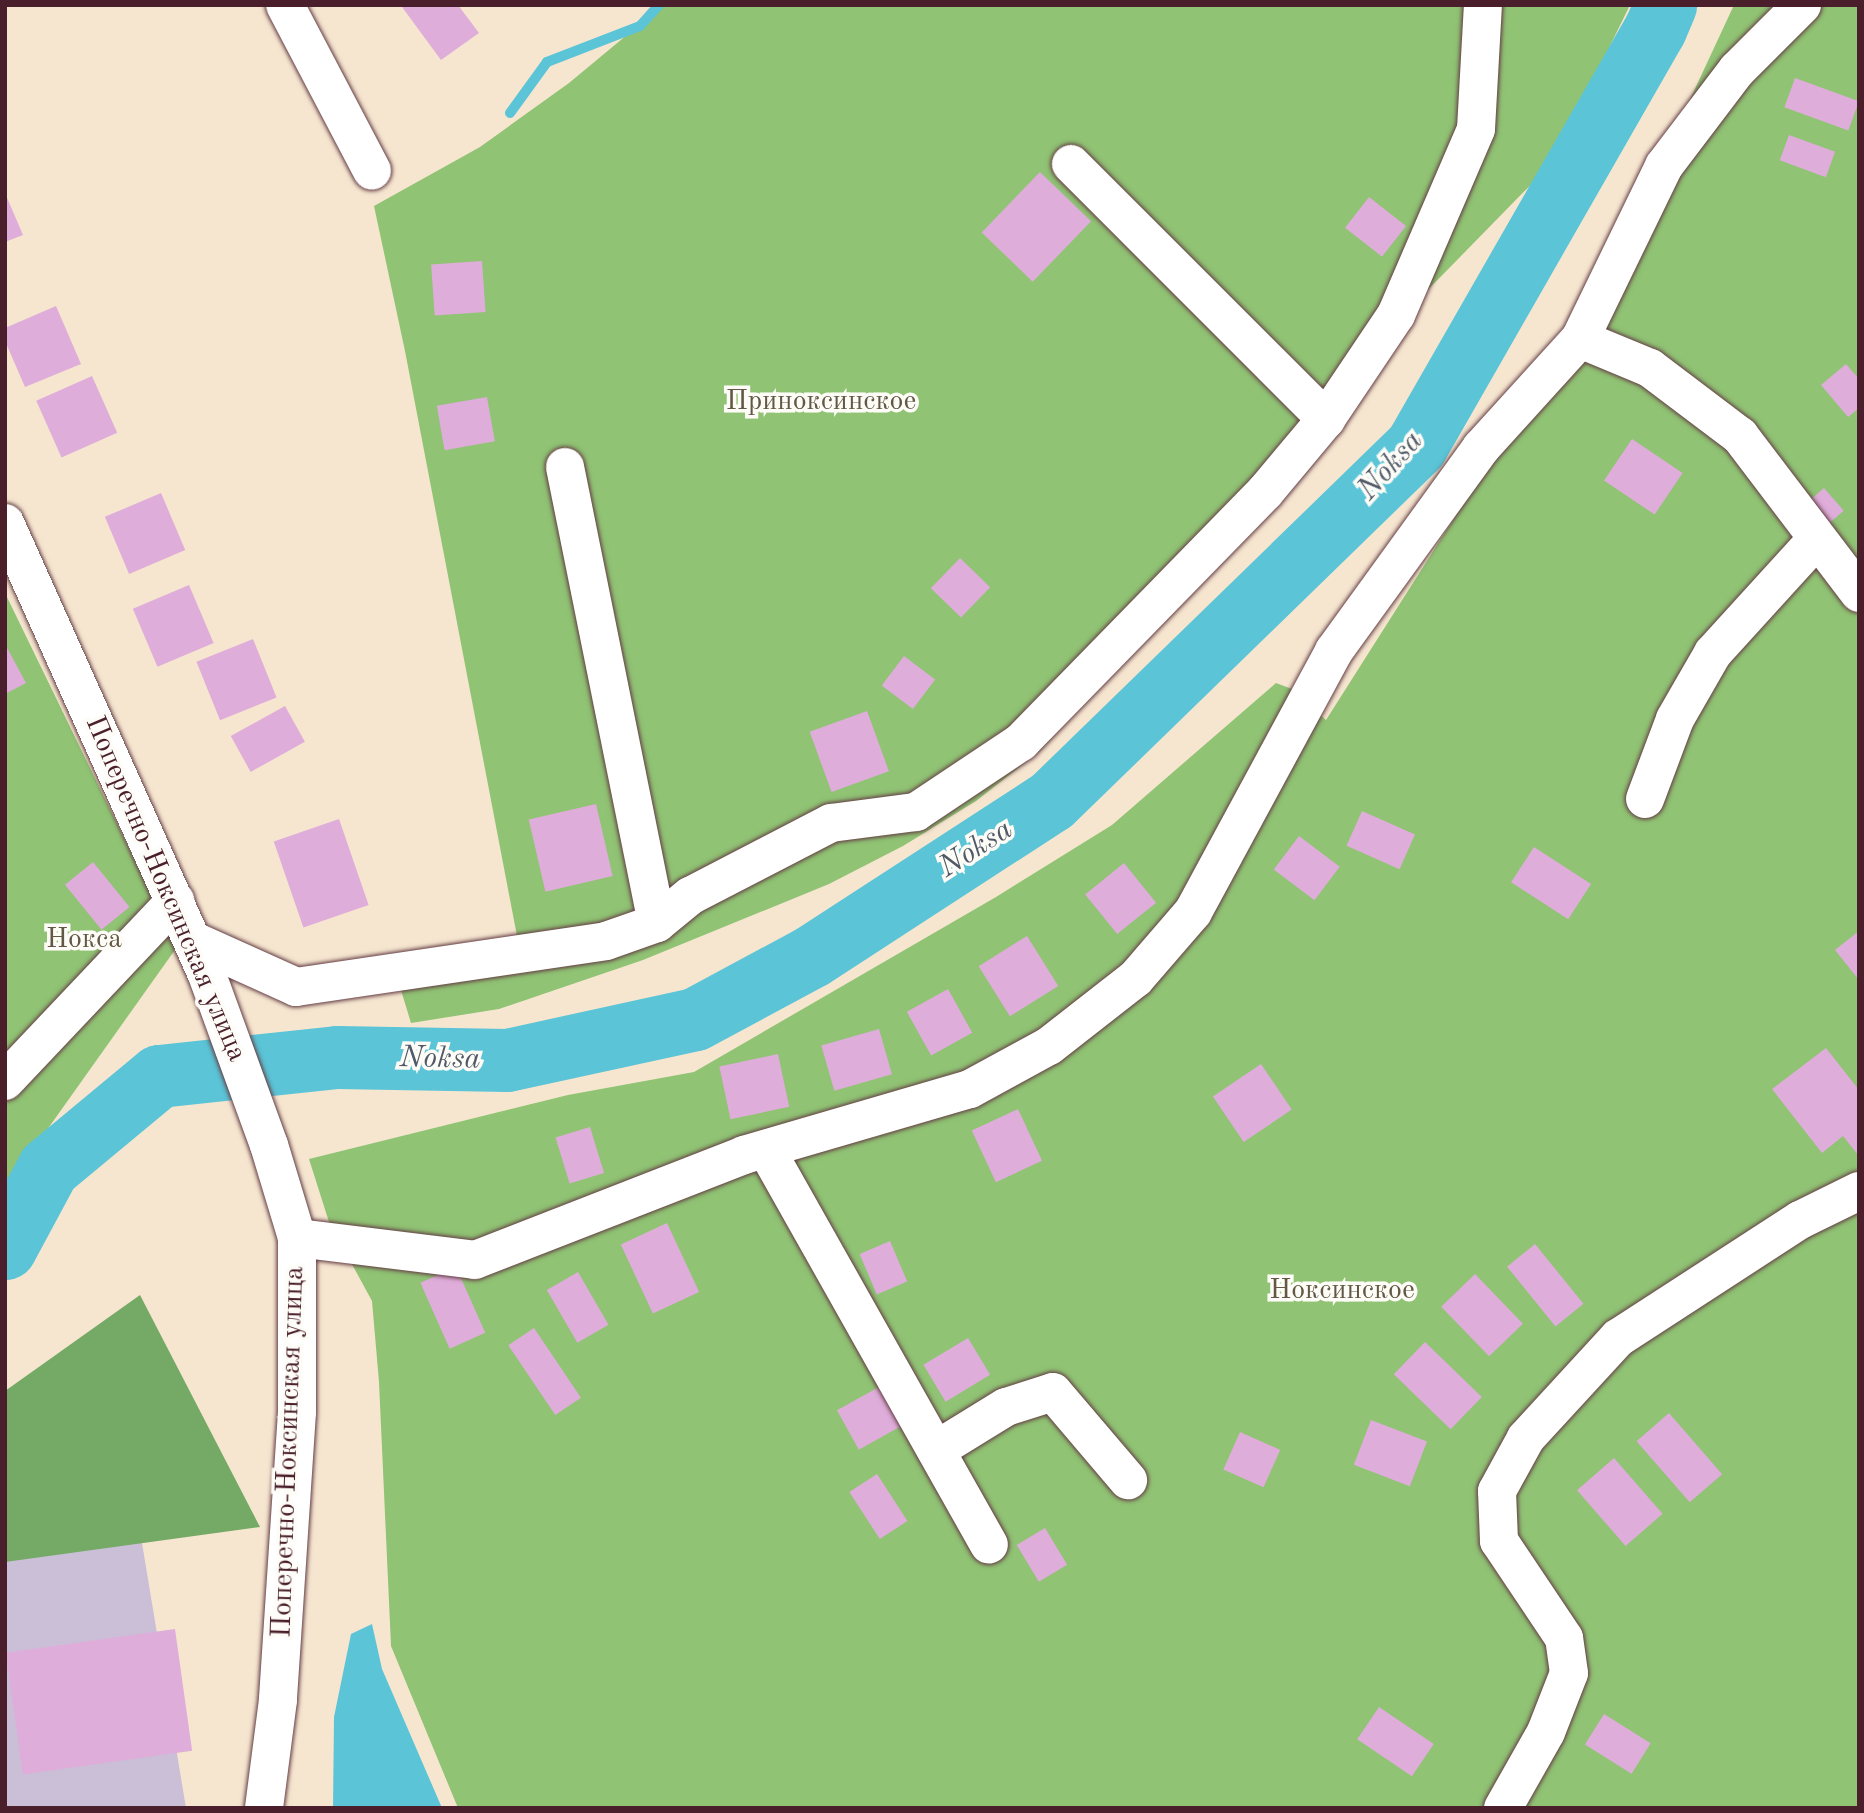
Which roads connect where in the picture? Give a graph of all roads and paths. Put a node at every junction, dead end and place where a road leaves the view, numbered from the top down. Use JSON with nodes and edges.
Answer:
{"nodes":[{"id":1,"x":285,"y":5,"type":"edge"},
{"id":2,"x":1483,"y":5,"type":"edge"},
{"id":3,"x":1802,"y":5,"type":"edge"},
{"id":4,"x":1071,"y":164,"type":"dead end"},
{"id":5,"x":372,"y":171,"type":"dead end"},
{"id":6,"x":1580,"y":340,"type":"junction"},
{"id":7,"x":1326,"y":419,"type":"junction"},
{"id":8,"x":565,"y":467,"type":"dead end"},
{"id":9,"x":5,"y":523,"type":"edge"},
{"id":10,"x":1816,"y":540,"type":"junction"},
{"id":11,"x":1859,"y":593,"type":"edge"},
{"id":12,"x":1645,"y":799,"type":"dead end"},
{"id":13,"x":174,"y":901,"type":"junction"},
{"id":14,"x":657,"y":923,"type":"junction"},
{"id":15,"x":199,"y":956,"type":"junction"},
{"id":16,"x":6,"y":1080,"type":"edge"},
{"id":17,"x":766,"y":1149,"type":"junction"},
{"id":18,"x":1859,"y":1191,"type":"edge"},
{"id":19,"x":297,"y":1238,"type":"junction"},
{"id":20,"x":936,"y":1450,"type":"junction"},
{"id":21,"x":1128,"y":1480,"type":"dead end"},
{"id":22,"x":989,"y":1545,"type":"dead end"},
{"id":23,"x":264,"y":1808,"type":"edge"},
{"id":24,"x":1503,"y":1808,"type":"edge"}],
"edges":[{"from":1,"to":5,"type":"street"},
{"from":2,"to":7,"type":"street"},
{"from":3,"to":6,"type":"street"},
{"from":4,"to":7,"type":"street"},
{"from":6,"to":10,"type":"street"},
{"from":6,"to":17,"type":"street"},
{"from":7,"to":14,"type":"street"},
{"from":8,"to":14,"type":"street"},
{"from":9,"to":13,"type":"street","name":"Поперечно-Ноксинская улица"},
{"from":10,"to":11,"type":"street"},
{"from":10,"to":12,"type":"street"},
{"from":13,"to":15,"type":"street","name":"Поперечно-Ноксинская улица"},
{"from":13,"to":16,"type":"street"},
{"from":14,"to":15,"type":"street"},
{"from":15,"to":19,"type":"street","name":"Поперечно-Ноксинская улица"},
{"from":17,"to":19,"type":"street"},
{"from":17,"to":20,"type":"street"},
{"from":18,"to":24,"type":"street"},
{"from":19,"to":23,"type":"street","name":"Поперечно-Ноксинская улица"},
{"from":20,"to":21,"type":"street"},
{"from":20,"to":22,"type":"street"}]}
